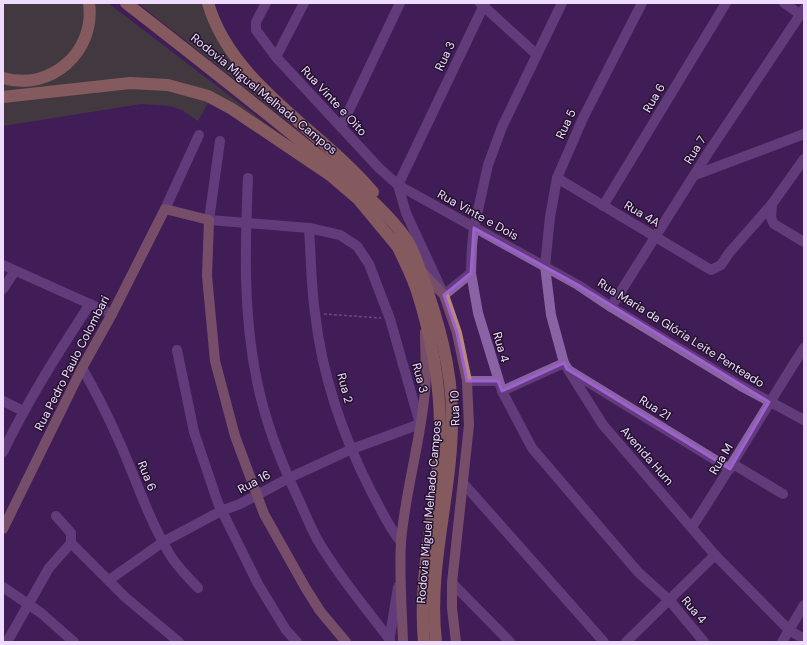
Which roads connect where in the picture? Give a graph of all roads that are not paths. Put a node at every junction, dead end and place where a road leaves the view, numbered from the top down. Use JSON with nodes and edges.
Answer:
{"nodes":[{"id":1,"x":89,"y":3,"type":"edge"},
{"id":2,"x":126,"y":3,"type":"edge"},
{"id":3,"x":208,"y":3,"type":"edge"},
{"id":4,"x":266,"y":3,"type":"edge"},
{"id":5,"x":304,"y":3,"type":"edge"},
{"id":6,"x":400,"y":3,"type":"edge"},
{"id":7,"x":562,"y":3,"type":"edge"},
{"id":8,"x":642,"y":3,"type":"edge"},
{"id":9,"x":726,"y":3,"type":"edge"},
{"id":10,"x":784,"y":3,"type":"edge"},
{"id":11,"x":483,"y":4,"type":"edge"},
{"id":12,"x":802,"y":12,"type":"edge"},
{"id":13,"x":536,"y":54,"type":"junction"},
{"id":14,"x":276,"y":57,"type":"junction"},
{"id":15,"x":3,"y":78,"type":"edge"},
{"id":16,"x":3,"y":97,"type":"edge"},
{"id":17,"x":340,"y":127,"type":"junction"},
{"id":18,"x":804,"y":134,"type":"edge"},
{"id":19,"x":199,"y":135,"type":"dead end"},
{"id":20,"x":220,"y":141,"type":"dead end"},
{"id":21,"x":803,"y":164,"type":"edge"},
{"id":22,"x":695,"y":175,"type":"junction"},
{"id":23,"x":248,"y":178,"type":"dead end"},
{"id":24,"x":557,"y":178,"type":"junction"},
{"id":25,"x":398,"y":185,"type":"junction"},
{"id":26,"x":772,"y":204,"type":"junction"},
{"id":27,"x":603,"y":206,"type":"junction"},
{"id":28,"x":165,"y":209,"type":"junction"},
{"id":29,"x":381,"y":211,"type":"junction"},
{"id":30,"x":209,"y":220,"type":"junction"},
{"id":31,"x":246,"y":223,"type":"junction"},
{"id":32,"x":309,"y":228,"type":"junction"},
{"id":33,"x":474,"y":228,"type":"junction"},
{"id":34,"x":403,"y":234,"type":"junction"},
{"id":35,"x":655,"y":238,"type":"junction"},
{"id":36,"x":804,"y":242,"type":"edge"},
{"id":37,"x":397,"y":246,"type":"junction"},
{"id":38,"x":3,"y":265,"type":"edge"},
{"id":39,"x":545,"y":266,"type":"junction"},
{"id":40,"x":420,"y":270,"type":"junction"},
{"id":41,"x":14,"y":271,"type":"junction"},
{"id":42,"x":471,"y":273,"type":"junction"},
{"id":43,"x":3,"y":289,"type":"edge"},
{"id":44,"x":444,"y":295,"type":"junction"},
{"id":45,"x":90,"y":304,"type":"junction"},
{"id":46,"x":611,"y":307,"type":"junction"},
{"id":47,"x":112,"y":314,"type":"junction"},
{"id":48,"x":425,"y":320,"type":"junction"},
{"id":49,"x":804,"y":348,"type":"edge"},
{"id":50,"x":177,"y":350,"type":"dead end"},
{"id":51,"x":565,"y":366,"type":"junction"},
{"id":52,"x":82,"y":368,"type":"junction"},
{"id":53,"x":467,"y":381,"type":"junction"},
{"id":54,"x":498,"y":381,"type":"junction"},
{"id":55,"x":502,"y":391,"type":"junction"},
{"id":56,"x":3,"y":401,"type":"edge"},
{"id":57,"x":769,"y":402,"type":"junction"},
{"id":58,"x":23,"y":411,"type":"junction"},
{"id":59,"x":804,"y":420,"type":"edge"},
{"id":60,"x":420,"y":424,"type":"junction"},
{"id":61,"x":352,"y":449,"type":"junction"},
{"id":62,"x":3,"y":452,"type":"edge"},
{"id":63,"x":732,"y":467,"type":"junction"},
{"id":64,"x":289,"y":478,"type":"junction"},
{"id":65,"x":463,"y":483,"type":"junction"},
{"id":66,"x":784,"y":494,"type":"dead end"},
{"id":67,"x":256,"y":497,"type":"junction"},
{"id":68,"x":221,"y":511,"type":"junction"},
{"id":69,"x":56,"y":516,"type":"dead end"},
{"id":70,"x":692,"y":527,"type":"junction"},
{"id":71,"x":3,"y":529,"type":"edge"},
{"id":72,"x":163,"y":542,"type":"junction"},
{"id":73,"x":401,"y":542,"type":"junction"},
{"id":74,"x":71,"y":543,"type":"junction"},
{"id":75,"x":715,"y":555,"type":"junction"},
{"id":76,"x":400,"y":576,"type":"junction"},
{"id":77,"x":109,"y":580,"type":"junction"},
{"id":78,"x":452,"y":583,"type":"junction"},
{"id":79,"x":3,"y":587,"type":"edge"},
{"id":80,"x":198,"y":588,"type":"dead end"},
{"id":81,"x":670,"y":601,"type":"junction"},
{"id":82,"x":804,"y":605,"type":"edge"},
{"id":83,"x":30,"y":606,"type":"junction"},
{"id":84,"x":789,"y":630,"type":"junction"},
{"id":85,"x":804,"y":639,"type":"edge"},
{"id":86,"x":389,"y":641,"type":"edge"},
{"id":87,"x":7,"y":642,"type":"edge"},
{"id":88,"x":74,"y":642,"type":"edge"},
{"id":89,"x":178,"y":642,"type":"edge"},
{"id":90,"x":297,"y":642,"type":"edge"},
{"id":91,"x":346,"y":642,"type":"edge"},
{"id":92,"x":403,"y":642,"type":"edge"},
{"id":93,"x":424,"y":642,"type":"edge"},
{"id":94,"x":436,"y":642,"type":"edge"},
{"id":95,"x":456,"y":642,"type":"edge"},
{"id":96,"x":510,"y":642,"type":"edge"},
{"id":97,"x":604,"y":642,"type":"edge"},
{"id":98,"x":626,"y":642,"type":"edge"},
{"id":99,"x":704,"y":642,"type":"edge"},
{"id":100,"x":782,"y":642,"type":"edge"}],
"edges":[{"from":1,"to":15,"type":"highway"},
{"from":2,"to":29,"type":"highway","name":"Rodovia Miguel Melhado Campos"},
{"from":3,"to":34,"type":"highway"},
{"from":4,"to":14,"type":"street","name":"Rua Vinte e Oito"},
{"from":5,"to":14,"type":"street"},
{"from":6,"to":17,"type":"street"},
{"from":7,"to":13,"type":"street","name":"Rua 4"},
{"from":8,"to":24,"type":"street","name":"Rua 5"},
{"from":9,"to":27,"type":"street","name":"Rua 6"},
{"from":10,"to":12,"type":"street"},
{"from":11,"to":13,"type":"street"},
{"from":11,"to":25,"type":"street","name":"Rua 3"},
{"from":12,"to":22,"type":"street","name":"Rua 7"},
{"from":13,"to":33,"type":"street","name":"Rua 4"},
{"from":14,"to":17,"type":"street","name":"Rua Vinte e Oito"},
{"from":16,"to":37,"type":"highway"},
{"from":17,"to":25,"type":"street","name":"Rua Vinte e Oito"},
{"from":18,"to":22,"type":"street"},
{"from":19,"to":28,"type":"street"},
{"from":20,"to":30,"type":"street"},
{"from":21,"to":26,"type":"street"},
{"from":22,"to":35,"type":"street","name":"Rua 7"},
{"from":23,"to":31,"type":"street","name":"Rua 3"},
{"from":24,"to":27,"type":"street","name":"Rua 4A"},
{"from":24,"to":39,"type":"street","name":"Rua 5"},
{"from":25,"to":33,"type":"street","name":"Rua Vinte e Dois"},
{"from":25,"to":44,"type":"street","name":"Rua 10"},
{"from":26,"to":35,"type":"street","name":"Rua 4A"},
{"from":26,"to":36,"type":"street"},
{"from":27,"to":35,"type":"street","name":"Rua 4A"},
{"from":28,"to":30,"type":"main road"},
{"from":28,"to":47,"type":"main road","name":"Rua Pedro Paulo Colombari"},
{"from":29,"to":34,"type":"highway","name":"Rodovia Miguel Melhado Campos"},
{"from":29,"to":37,"type":"highway","name":"Rodovia Miguel Melhado Campos"},
{"from":30,"to":31,"type":"street","name":"Rua 3"},
{"from":30,"to":67,"type":"main road"},
{"from":31,"to":32,"type":"street","name":"Rua 3"},
{"from":31,"to":64,"type":"street","name":"Rua 3"},
{"from":32,"to":60,"type":"street","name":"Rua 3"},
{"from":32,"to":61,"type":"street","name":"Rua 2"},
{"from":33,"to":39,"type":"street","name":"Rua Vinte e Dois"},
{"from":33,"to":42,"type":"street","name":"Rua 4"},
{"from":34,"to":40,"type":"highway","name":"Rodovia Miguel Melhado Campos"},
{"from":35,"to":46,"type":"street","name":"Rua 7"},
{"from":37,"to":48,"type":"highway","name":"Rodovia Miguel Melhado Campos"},
{"from":38,"to":41,"type":"street"},
{"from":39,"to":46,"type":"street","name":"Rua Maria da Glória Leite Penteado"},
{"from":39,"to":51,"type":"street","name":"Avenida Hum"},
{"from":40,"to":44,"type":"main road"},
{"from":40,"to":94,"type":"highway","name":"Rodovia Miguel Melhado Campos"},
{"from":41,"to":43,"type":"street"},
{"from":41,"to":45,"type":"street"},
{"from":42,"to":44,"type":"street"},
{"from":42,"to":54,"type":"street","name":"Rua 4"},
{"from":44,"to":53,"type":"main road","name":"Rua 10"},
{"from":45,"to":47,"type":"street"},
{"from":45,"to":58,"type":"street"},
{"from":46,"to":57,"type":"street","name":"Rua Maria da Glória Leite Penteado"},
{"from":47,"to":52,"type":"main road","name":"Rua Pedro Paulo Colombari"},
{"from":48,"to":60,"type":"main road"},
{"from":48,"to":93,"type":"highway","name":"Rodovia Miguel Melhado Campos"},
{"from":49,"to":57,"type":"street","name":"Rua M"},
{"from":50,"to":68,"type":"street"},
{"from":51,"to":55,"type":"street"},
{"from":51,"to":63,"type":"street","name":"Rua 21"},
{"from":51,"to":70,"type":"street","name":"Avenida Hum"},
{"from":52,"to":71,"type":"main road","name":"Rua Pedro Paulo Colombari"},
{"from":52,"to":72,"type":"street","name":"Rua 6"},
{"from":53,"to":54,"type":"street"},
{"from":53,"to":65,"type":"main road","name":"Rua 10"},
{"from":54,"to":55,"type":"street","name":"Rua 4"},
{"from":55,"to":81,"type":"street","name":"Rua 4"},
{"from":56,"to":58,"type":"street"},
{"from":57,"to":59,"type":"street","name":"Rua Maria da Glória Leite Penteado"},
{"from":57,"to":63,"type":"street","name":"Rua M"},
{"from":58,"to":62,"type":"street"},
{"from":60,"to":61,"type":"street","name":"Rua 16"},
{"from":60,"to":73,"type":"main road","name":"Rua 3"},
{"from":61,"to":64,"type":"street","name":"Rua 16"},
{"from":61,"to":73,"type":"street","name":"Rua 2"},
{"from":63,"to":66,"type":"street","name":"Rua 21"},
{"from":63,"to":70,"type":"street","name":"Rua M"},
{"from":64,"to":67,"type":"street","name":"Rua 16"},
{"from":64,"to":86,"type":"street","name":"Rua 3"},
{"from":65,"to":78,"type":"main road","name":"Rua 10"},
{"from":65,"to":97,"type":"street"},
{"from":67,"to":68,"type":"street","name":"Rua 16"},
{"from":67,"to":91,"type":"main road"},
{"from":68,"to":72,"type":"street","name":"Rua 16"},
{"from":68,"to":90,"type":"street"},
{"from":69,"to":74,"type":"street"},
{"from":70,"to":75,"type":"street","name":"Avenida Hum"},
{"from":72,"to":77,"type":"street","name":"Rua 16"},
{"from":72,"to":80,"type":"street","name":"Rua 6"},
{"from":73,"to":76,"type":"main road","name":"Rua 3"},
{"from":74,"to":77,"type":"street"},
{"from":74,"to":83,"type":"street"},
{"from":75,"to":81,"type":"street"},
{"from":75,"to":84,"type":"street","name":"Avenida Hum"},
{"from":76,"to":86,"type":"street","name":"Rua 3"},
{"from":76,"to":92,"type":"main road"},
{"from":77,"to":89,"type":"street"},
{"from":78,"to":95,"type":"main road","name":"Rua 10"},
{"from":78,"to":96,"type":"street"},
{"from":79,"to":83,"type":"street"},
{"from":81,"to":98,"type":"street"},
{"from":81,"to":99,"type":"street","name":"Rua 4"},
{"from":82,"to":84,"type":"street"},
{"from":83,"to":87,"type":"street"},
{"from":83,"to":88,"type":"street"},
{"from":84,"to":85,"type":"street","name":"Avenida Hum"},
{"from":84,"to":100,"type":"street"}]}
